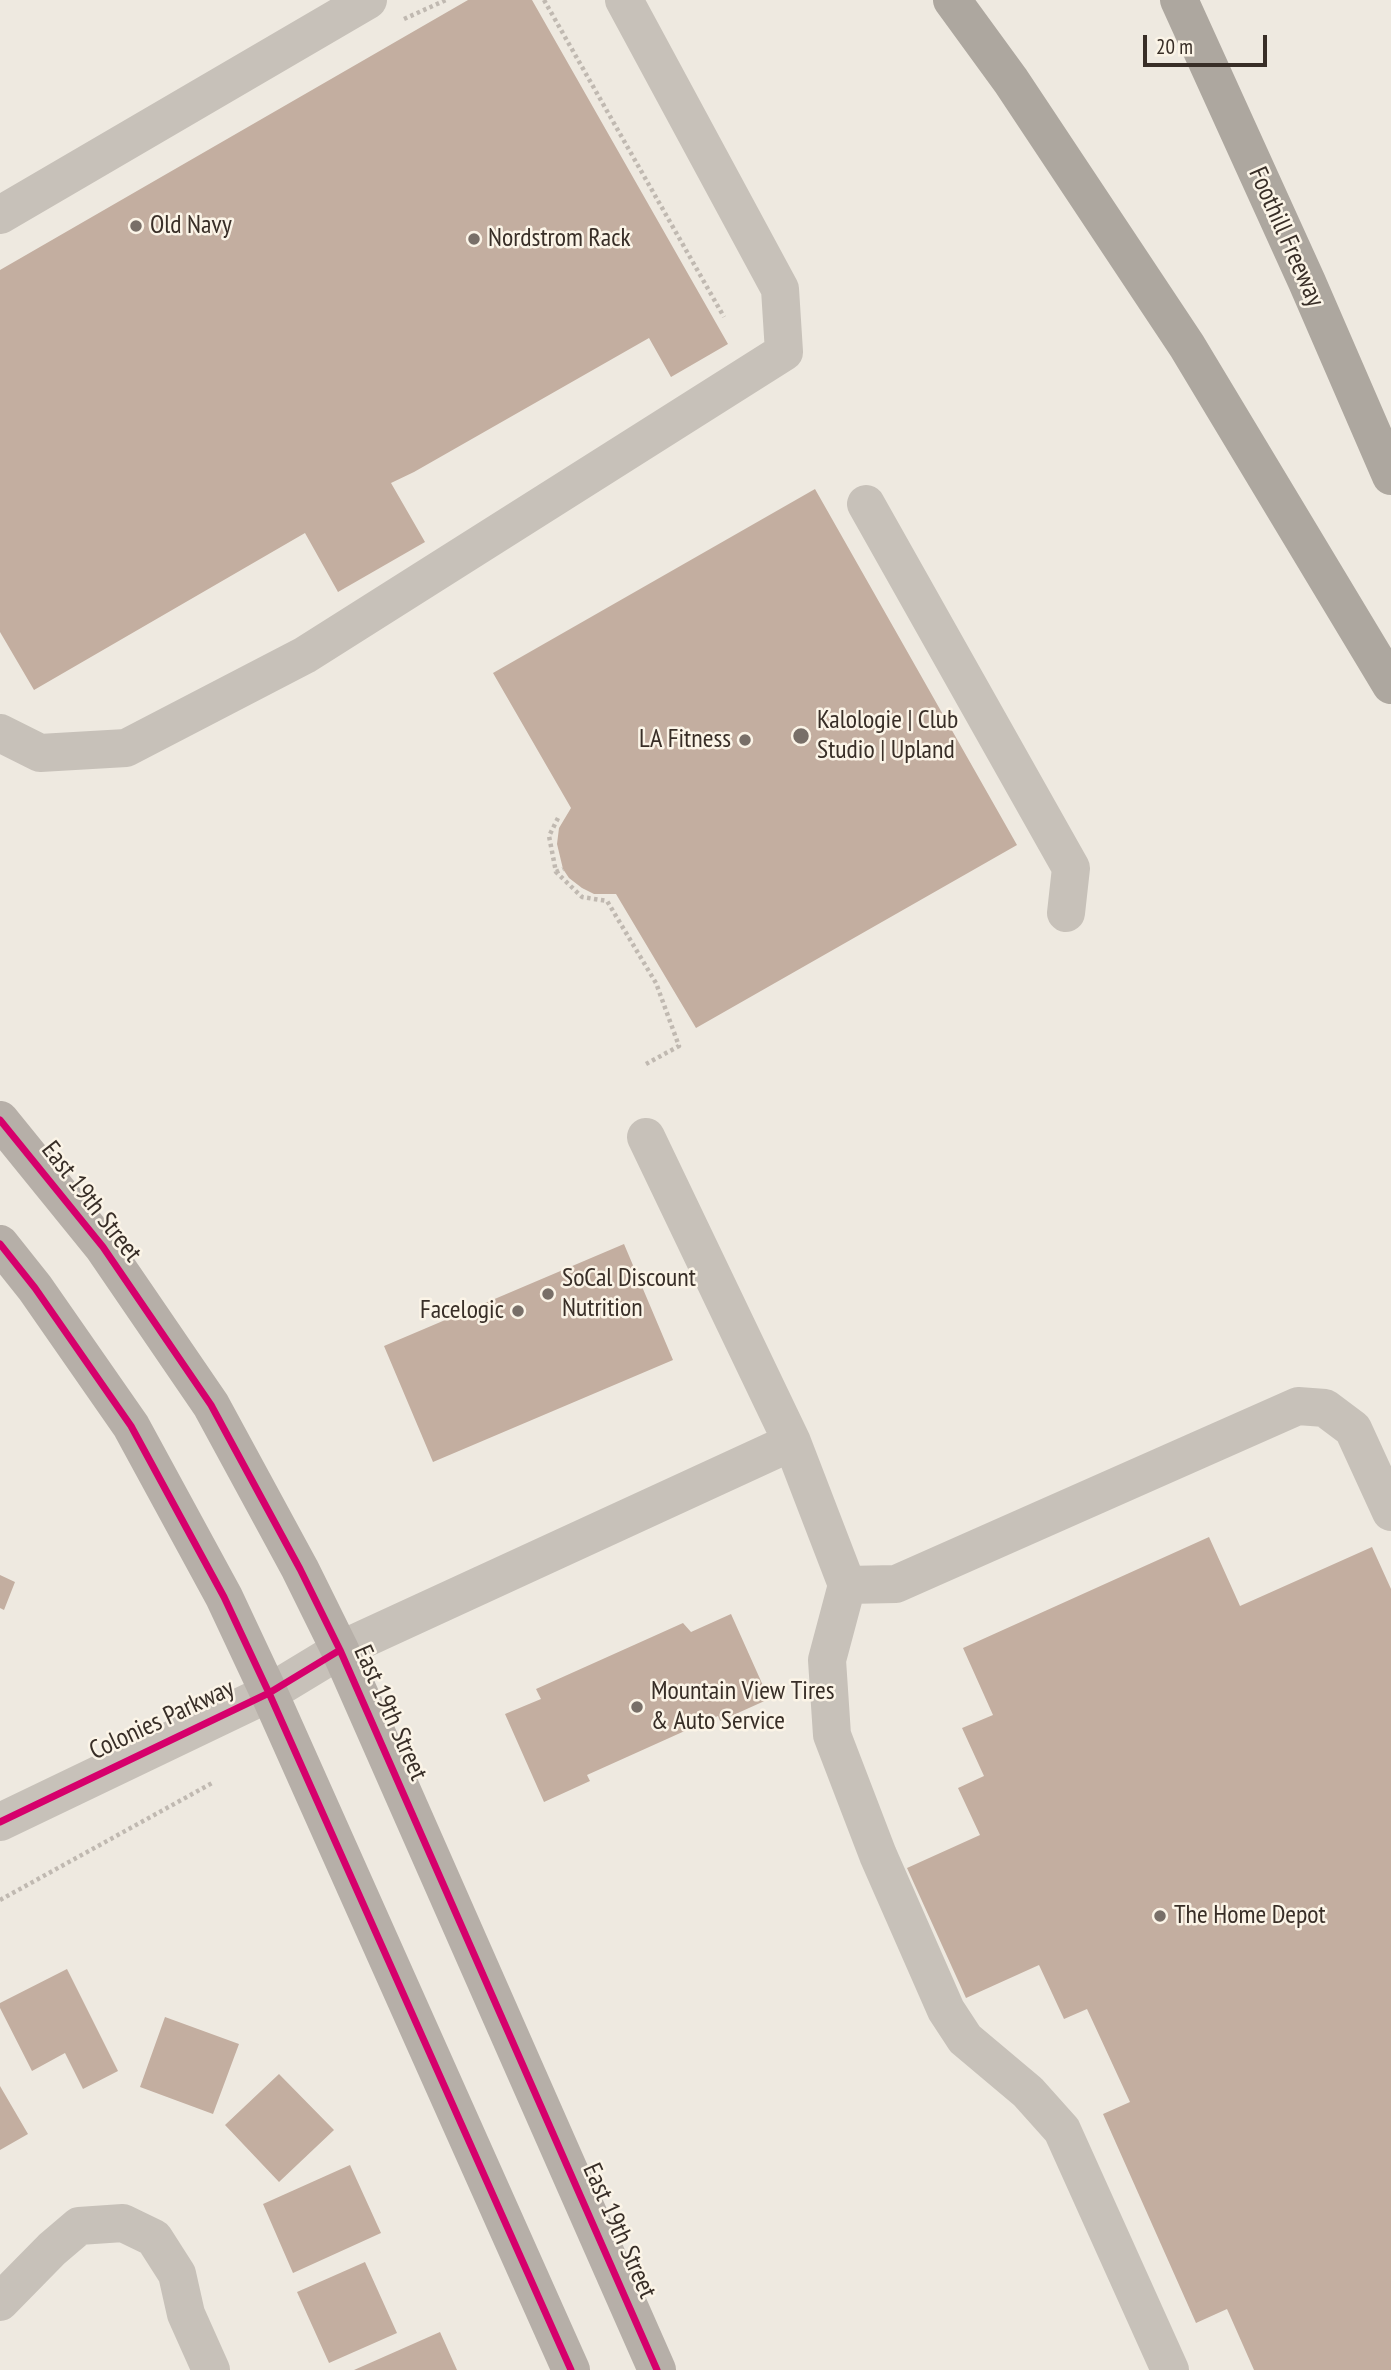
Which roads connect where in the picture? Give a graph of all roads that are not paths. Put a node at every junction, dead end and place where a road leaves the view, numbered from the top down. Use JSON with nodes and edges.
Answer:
{"nodes":[{"id":1,"x":368,"y":0,"type":"edge"},
{"id":2,"x":624,"y":0,"type":"edge"},
{"id":3,"x":952,"y":0,"type":"edge"},
{"id":4,"x":1179,"y":0,"type":"edge"},
{"id":5,"x":0,"y":215,"type":"edge"},
{"id":6,"x":1391,"y":476,"type":"edge"},
{"id":7,"x":866,"y":504,"type":"dead end"},
{"id":8,"x":1391,"y":685,"type":"edge"},
{"id":9,"x":0,"y":733,"type":"edge"},
{"id":10,"x":1066,"y":913,"type":"dead end"},
{"id":11,"x":0,"y":1120,"type":"edge"},
{"id":12,"x":646,"y":1137,"type":"dead end"},
{"id":13,"x":0,"y":1244,"type":"edge"},
{"id":14,"x":792,"y":1442,"type":"junction"},
{"id":15,"x":1391,"y":1512,"type":"edge"},
{"id":16,"x":847,"y":1585,"type":"junction"},
{"id":17,"x":340,"y":1650,"type":"junction"},
{"id":18,"x":269,"y":1693,"type":"junction"},
{"id":19,"x":0,"y":1822,"type":"edge"},
{"id":20,"x":0,"y":2302,"type":"edge"},
{"id":21,"x":211,"y":2370,"type":"edge"},
{"id":22,"x":570,"y":2370,"type":"edge"},
{"id":23,"x":657,"y":2370,"type":"edge"},
{"id":24,"x":1170,"y":2370,"type":"edge"}],
"edges":[{"from":1,"to":5,"type":"street"},
{"from":2,"to":9,"type":"street"},
{"from":3,"to":8,"type":"highway"},
{"from":4,"to":6,"type":"highway","name":"Foothill Freeway"},
{"from":7,"to":10,"type":"street"},
{"from":11,"to":17,"type":"main road","name":"East 19th Street"},
{"from":12,"to":14,"type":"street"},
{"from":13,"to":18,"type":"main road"},
{"from":14,"to":16,"type":"street"},
{"from":14,"to":17,"type":"street","name":"Colonies Parkway"},
{"from":15,"to":16,"type":"street"},
{"from":16,"to":24,"type":"street"},
{"from":17,"to":18,"type":"street","name":"Colonies Parkway"},
{"from":17,"to":23,"type":"main road","name":"East 19th Street"},
{"from":18,"to":19,"type":"street","name":"Colonies Parkway"},
{"from":18,"to":22,"type":"main road"},
{"from":20,"to":21,"type":"street"}]}
